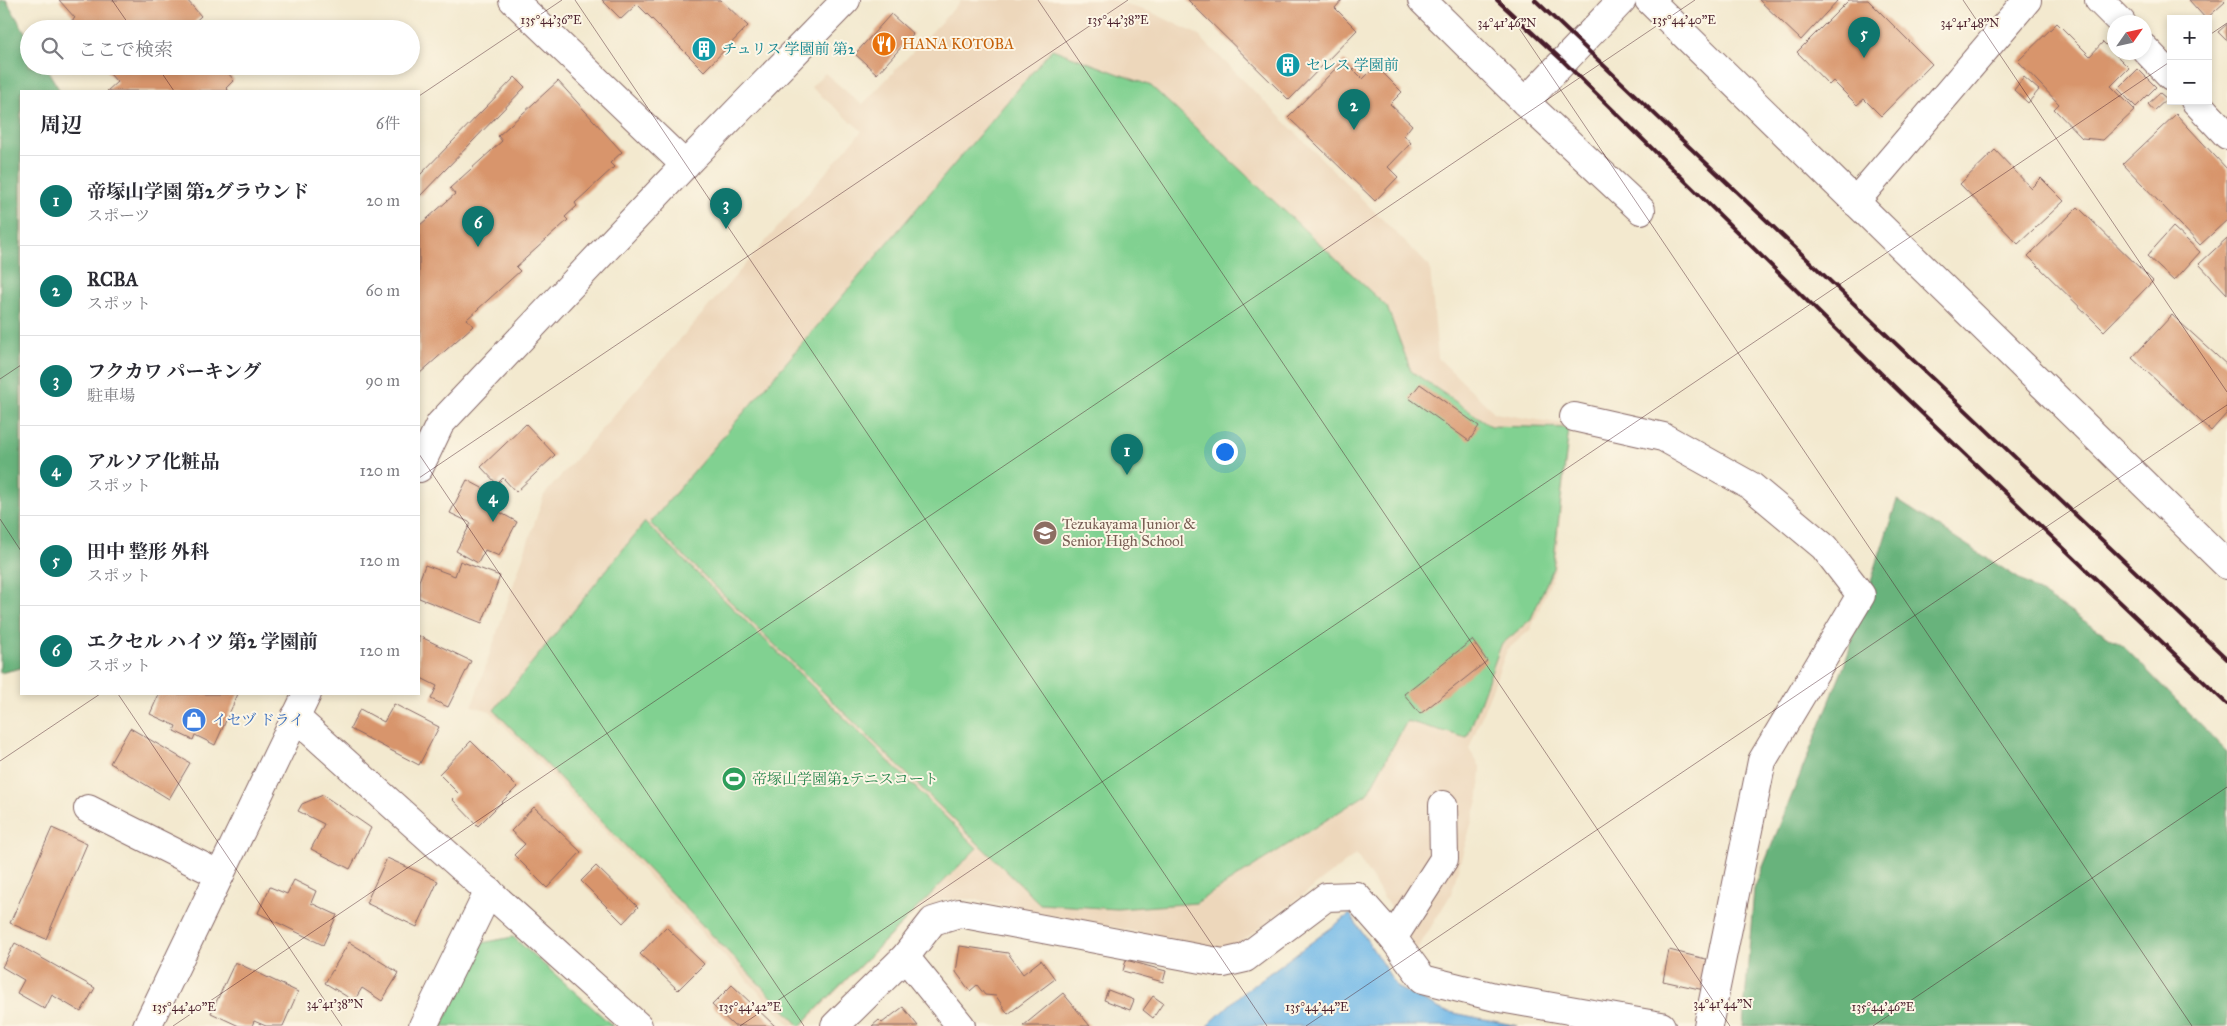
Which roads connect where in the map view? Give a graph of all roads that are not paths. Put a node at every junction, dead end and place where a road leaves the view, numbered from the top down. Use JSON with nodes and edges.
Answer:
{"nodes":[{"id":1,"x":513,"y":0,"type":"edge"},
{"id":2,"x":846,"y":0,"type":"edge"},
{"id":3,"x":1422,"y":0,"type":"edge"},
{"id":4,"x":1622,"y":0,"type":"edge"},
{"id":5,"x":1650,"y":0,"type":"edge"},
{"id":6,"x":2027,"y":0,"type":"edge"},
{"id":7,"x":2100,"y":0,"type":"edge"},
{"id":8,"x":2114,"y":15,"type":"edge"},
{"id":9,"x":2152,"y":56,"type":"edge"},
{"id":10,"x":2167,"y":72,"type":"edge"},
{"id":11,"x":1525,"y":102,"type":"junction"},
{"id":12,"x":2199,"y":105,"type":"edge"},
{"id":13,"x":2227,"y":135,"type":"edge"},
{"id":14,"x":685,"y":165,"type":"junction"},
{"id":15,"x":1855,"y":202,"type":"junction"},
{"id":16,"x":1641,"y":210,"type":"dead end"},
{"id":17,"x":1574,"y":417,"type":"dead end"},
{"id":18,"x":420,"y":466,"type":"edge"},
{"id":19,"x":2227,"y":565,"type":"edge"},
{"id":20,"x":301,"y":706,"type":"edge"},
{"id":21,"x":1443,"y":805,"type":"dead end"},
{"id":22,"x":88,"y":809,"type":"dead end"},
{"id":23,"x":220,"y":875,"type":"junction"},
{"id":24,"x":489,"y":891,"type":"junction"},
{"id":25,"x":1393,"y":938,"type":"junction"},
{"id":26,"x":905,"y":957,"type":"junction"},
{"id":27,"x":147,"y":1026,"type":"edge"},
{"id":28,"x":423,"y":1026,"type":"edge"},
{"id":29,"x":638,"y":1026,"type":"edge"},
{"id":30,"x":835,"y":1026,"type":"edge"},
{"id":31,"x":961,"y":1026,"type":"edge"},
{"id":32,"x":1661,"y":1026,"type":"edge"},
{"id":33,"x":1708,"y":1026,"type":"edge"}],
"edges":[{"from":1,"to":14,"type":"street"},
{"from":2,"to":14,"type":"street"},
{"from":3,"to":11,"type":"street"},
{"from":4,"to":11,"type":"street"},
{"from":5,"to":15,"type":"street"},
{"from":6,"to":15,"type":"street"},
{"from":7,"to":8,"type":"street"},
{"from":9,"to":10,"type":"street"},
{"from":11,"to":16,"type":"street"},
{"from":12,"to":13,"type":"street"},
{"from":14,"to":18,"type":"street"},
{"from":15,"to":19,"type":"street"},
{"from":17,"to":33,"type":"street"},
{"from":20,"to":23,"type":"street"},
{"from":20,"to":24,"type":"street"},
{"from":21,"to":25,"type":"street"},
{"from":22,"to":23,"type":"street"},
{"from":23,"to":27,"type":"street"},
{"from":24,"to":28,"type":"street"},
{"from":24,"to":29,"type":"street"},
{"from":25,"to":26,"type":"street"},
{"from":25,"to":32,"type":"street"},
{"from":26,"to":30,"type":"street"},
{"from":26,"to":31,"type":"street"}]}
